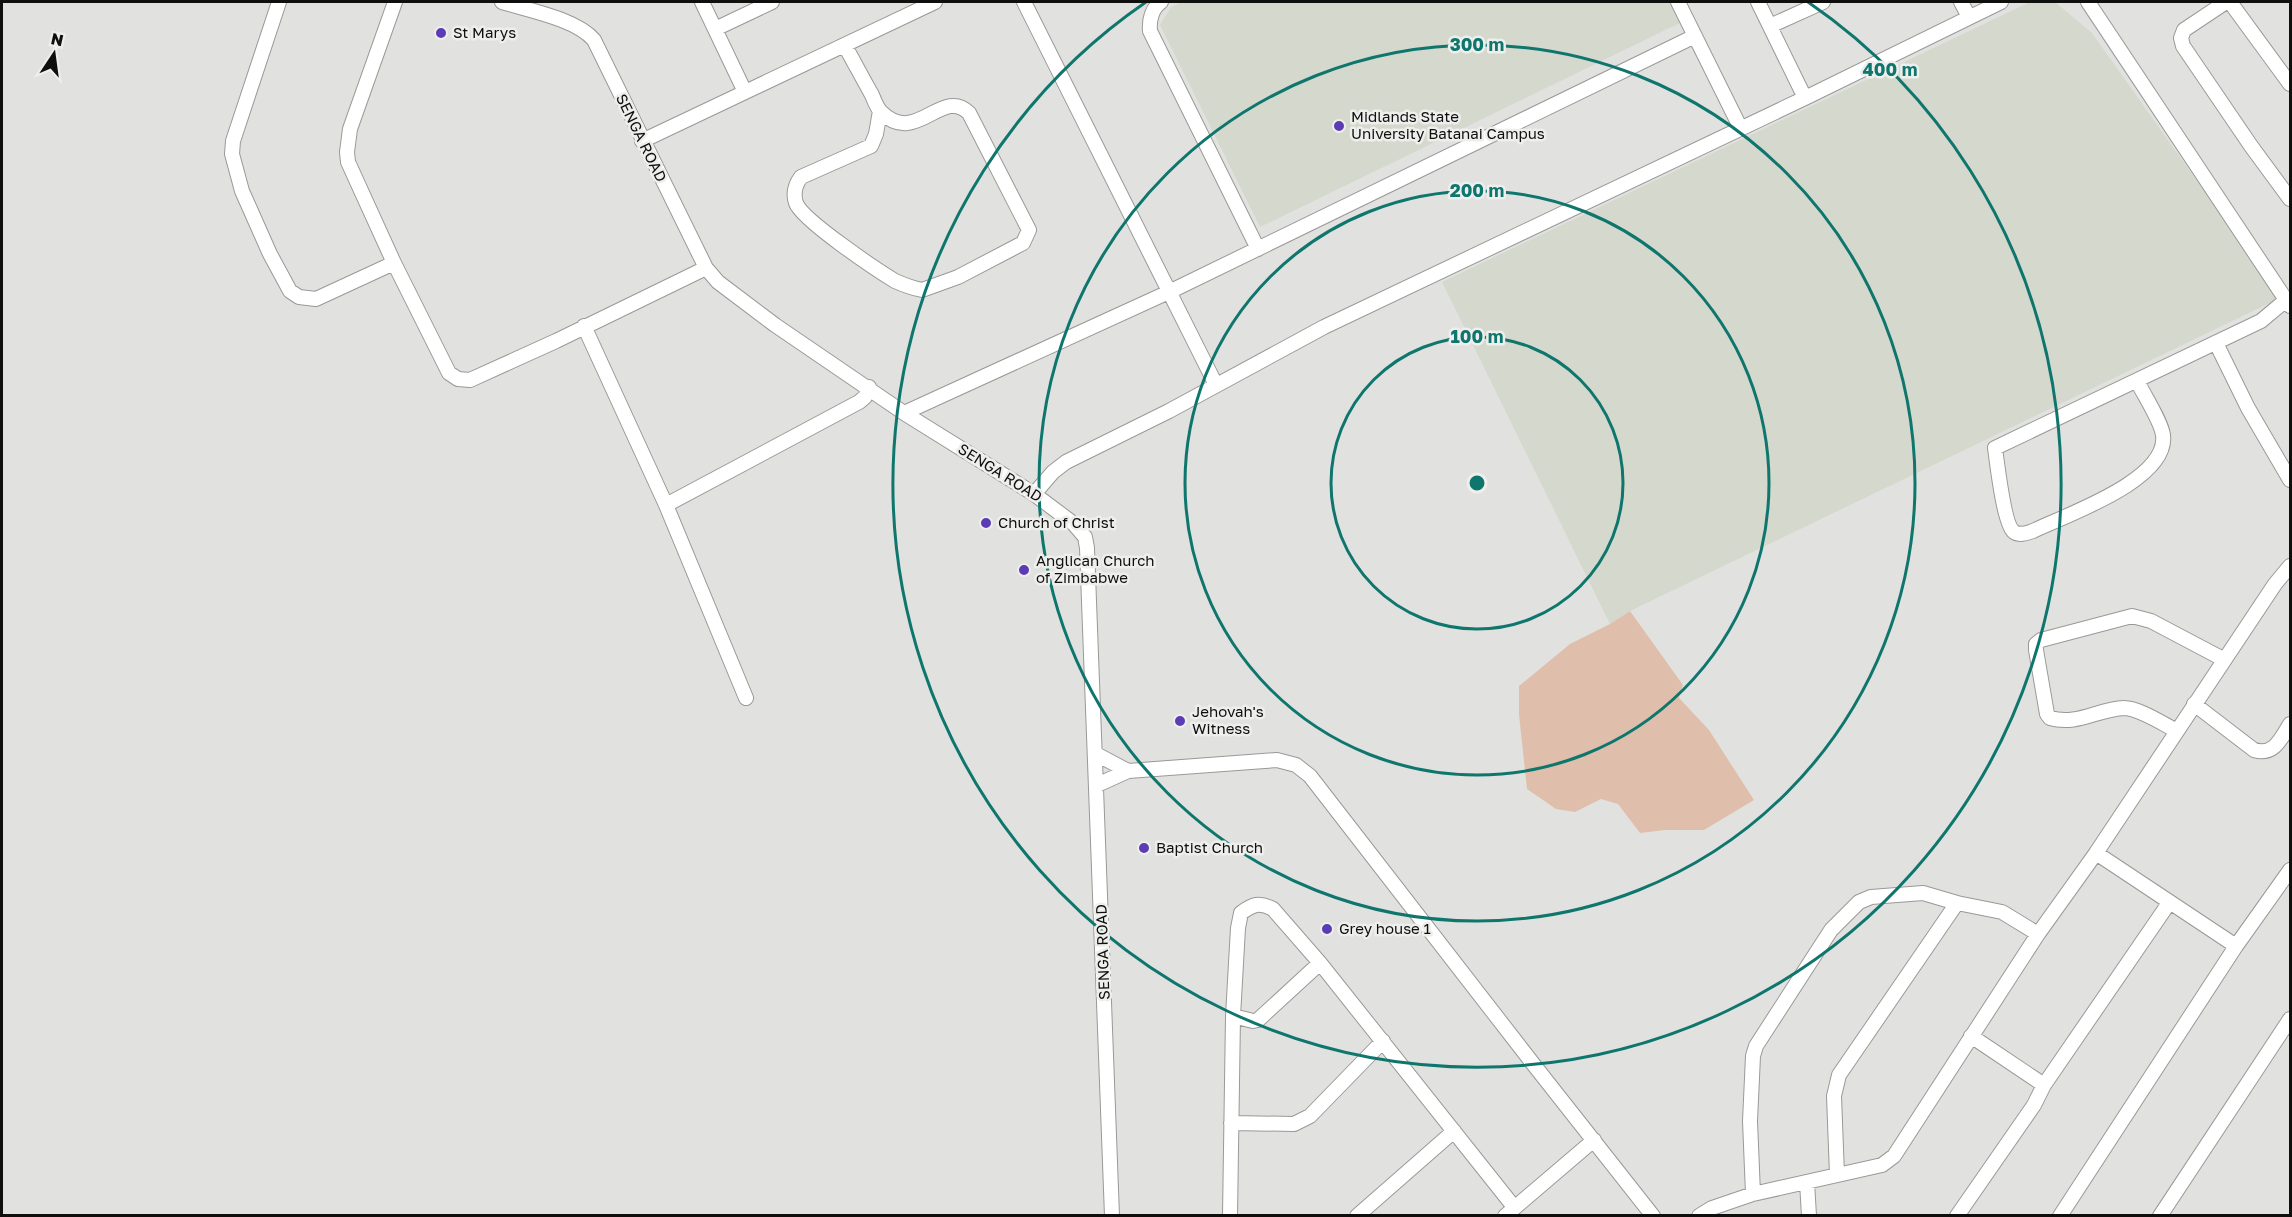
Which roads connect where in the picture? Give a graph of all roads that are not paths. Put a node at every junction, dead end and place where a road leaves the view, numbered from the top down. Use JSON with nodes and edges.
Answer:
{"nodes":[{"id":1,"x":279,"y":2,"type":"edge"},
{"id":2,"x":394,"y":2,"type":"edge"},
{"id":3,"x":502,"y":2,"type":"edge"},
{"id":4,"x":702,"y":2,"type":"edge"},
{"id":5,"x":772,"y":2,"type":"edge"},
{"id":6,"x":935,"y":2,"type":"edge"},
{"id":7,"x":1023,"y":2,"type":"edge"},
{"id":8,"x":1161,"y":2,"type":"edge"},
{"id":9,"x":1678,"y":2,"type":"edge"},
{"id":10,"x":1758,"y":2,"type":"edge"},
{"id":11,"x":1823,"y":2,"type":"edge"},
{"id":12,"x":1961,"y":2,"type":"edge"},
{"id":13,"x":2001,"y":2,"type":"edge"},
{"id":14,"x":2091,"y":2,"type":"edge"},
{"id":15,"x":2228,"y":2,"type":"edge"},
{"id":16,"x":1969,"y":17,"type":"junction"},
{"id":17,"x":1770,"y":26,"type":"junction"},
{"id":18,"x":715,"y":29,"type":"junction"},
{"id":19,"x":1695,"y":36,"type":"junction"},
{"id":20,"x":845,"y":46,"type":"junction"},
{"id":21,"x":2290,"y":84,"type":"edge"},
{"id":22,"x":745,"y":92,"type":"junction"},
{"id":23,"x":1805,"y":98,"type":"junction"},
{"id":24,"x":880,"y":111,"type":"junction"},
{"id":25,"x":1741,"y":129,"type":"junction"},
{"id":26,"x":642,"y":141,"type":"junction"},
{"id":27,"x":2290,"y":199,"type":"edge"},
{"id":28,"x":1258,"y":249,"type":"junction"},
{"id":29,"x":394,"y":264,"type":"junction"},
{"id":30,"x":706,"y":268,"type":"junction"},
{"id":31,"x":1171,"y":291,"type":"junction"},
{"id":32,"x":2289,"y":302,"type":"edge"},
{"id":33,"x":584,"y":326,"type":"junction"},
{"id":34,"x":2216,"y":343,"type":"junction"},
{"id":35,"x":2137,"y":381,"type":"junction"},
{"id":36,"x":1216,"y":385,"type":"junction"},
{"id":37,"x":869,"y":387,"type":"junction"},
{"id":38,"x":904,"y":413,"type":"junction"},
{"id":39,"x":2290,"y":480,"type":"edge"},
{"id":40,"x":1034,"y":494,"type":"junction"},
{"id":41,"x":666,"y":505,"type":"junction"},
{"id":42,"x":2290,"y":566,"type":"edge"},
{"id":43,"x":2223,"y":659,"type":"junction"},
{"id":44,"x":746,"y":698,"type":"dead end"},
{"id":45,"x":2194,"y":704,"type":"junction"},
{"id":46,"x":2290,"y":724,"type":"edge"},
{"id":47,"x":2177,"y":731,"type":"junction"},
{"id":48,"x":1096,"y":754,"type":"junction"},
{"id":49,"x":1128,"y":771,"type":"junction"},
{"id":50,"x":1097,"y":785,"type":"junction"},
{"id":51,"x":2096,"y":853,"type":"junction"},
{"id":52,"x":2290,"y":870,"type":"edge"},
{"id":53,"x":1957,"y":903,"type":"junction"},
{"id":54,"x":2169,"y":903,"type":"junction"},
{"id":55,"x":2038,"y":934,"type":"junction"},
{"id":56,"x":2236,"y":946,"type":"junction"},
{"id":57,"x":1320,"y":963,"type":"junction"},
{"id":58,"x":1233,"y":1016,"type":"junction"},
{"id":59,"x":2290,"y":1019,"type":"edge"},
{"id":60,"x":1971,"y":1036,"type":"junction"},
{"id":61,"x":1383,"y":1041,"type":"junction"},
{"id":62,"x":2044,"y":1085,"type":"junction"},
{"id":63,"x":1231,"y":1123,"type":"junction"},
{"id":64,"x":1454,"y":1131,"type":"junction"},
{"id":65,"x":1594,"y":1140,"type":"junction"},
{"id":66,"x":1837,"y":1175,"type":"junction"},
{"id":67,"x":1807,"y":1182,"type":"junction"},
{"id":68,"x":1753,"y":1194,"type":"junction"},
{"id":69,"x":1510,"y":1211,"type":"edge"},
{"id":70,"x":1112,"y":1215,"type":"edge"},
{"id":71,"x":1230,"y":1215,"type":"edge"},
{"id":72,"x":1357,"y":1215,"type":"edge"},
{"id":73,"x":1653,"y":1215,"type":"edge"},
{"id":74,"x":1699,"y":1215,"type":"edge"},
{"id":75,"x":1809,"y":1215,"type":"edge"},
{"id":76,"x":1957,"y":1215,"type":"edge"},
{"id":77,"x":2060,"y":1215,"type":"edge"},
{"id":78,"x":2160,"y":1215,"type":"edge"}],
"edges":[{"from":1,"to":29,"type":"street"},
{"from":2,"to":29,"type":"street"},
{"from":3,"to":26,"type":"street","name":"SENGA ROAD"},
{"from":4,"to":18,"type":"street"},
{"from":5,"to":18,"type":"street"},
{"from":6,"to":20,"type":"street"},
{"from":7,"to":31,"type":"street"},
{"from":8,"to":28,"type":"street"},
{"from":9,"to":19,"type":"street"},
{"from":10,"to":17,"type":"street"},
{"from":11,"to":17,"type":"street"},
{"from":12,"to":16,"type":"street"},
{"from":13,"to":16,"type":"street"},
{"from":14,"to":32,"type":"street"},
{"from":15,"to":21,"type":"street"},
{"from":15,"to":27,"type":"street"},
{"from":16,"to":23,"type":"street"},
{"from":17,"to":23,"type":"street"},
{"from":18,"to":22,"type":"street"},
{"from":19,"to":25,"type":"street"},
{"from":19,"to":28,"type":"street"},
{"from":20,"to":22,"type":"street"},
{"from":20,"to":24,"type":"street"},
{"from":22,"to":26,"type":"street"},
{"from":23,"to":25,"type":"street"},
{"from":24,"to":24,"type":"street"},
{"from":25,"to":36,"type":"street"},
{"from":26,"to":30,"type":"street","name":"SENGA ROAD"},
{"from":28,"to":31,"type":"street"},
{"from":29,"to":33,"type":"street"},
{"from":30,"to":33,"type":"street"},
{"from":30,"to":37,"type":"street","name":"SENGA ROAD"},
{"from":31,"to":36,"type":"street"},
{"from":31,"to":38,"type":"street"},
{"from":32,"to":34,"type":"street"},
{"from":33,"to":41,"type":"street"},
{"from":34,"to":35,"type":"street"},
{"from":34,"to":39,"type":"street"},
{"from":35,"to":35,"type":"street"},
{"from":36,"to":40,"type":"street"},
{"from":37,"to":38,"type":"street","name":"SENGA ROAD"},
{"from":37,"to":41,"type":"street"},
{"from":38,"to":40,"type":"street","name":"SENGA ROAD"},
{"from":40,"to":48,"type":"street","name":"SENGA ROAD"},
{"from":41,"to":44,"type":"street"},
{"from":42,"to":43,"type":"street"},
{"from":43,"to":45,"type":"street"},
{"from":43,"to":47,"type":"street"},
{"from":45,"to":46,"type":"street"},
{"from":45,"to":47,"type":"street"},
{"from":47,"to":51,"type":"street"},
{"from":48,"to":49,"type":"street"},
{"from":48,"to":50,"type":"street","name":"SENGA ROAD"},
{"from":49,"to":50,"type":"street"},
{"from":49,"to":65,"type":"street"},
{"from":50,"to":70,"type":"street","name":"SENGA ROAD"},
{"from":51,"to":54,"type":"street"},
{"from":51,"to":55,"type":"street"},
{"from":52,"to":56,"type":"street"},
{"from":53,"to":55,"type":"street"},
{"from":53,"to":66,"type":"street"},
{"from":53,"to":68,"type":"street"},
{"from":54,"to":56,"type":"street"},
{"from":54,"to":62,"type":"street"},
{"from":55,"to":60,"type":"street"},
{"from":56,"to":77,"type":"street"},
{"from":57,"to":58,"type":"street"},
{"from":57,"to":58,"type":"street"},
{"from":57,"to":61,"type":"street"},
{"from":58,"to":63,"type":"street"},
{"from":59,"to":78,"type":"street"},
{"from":60,"to":62,"type":"street"},
{"from":60,"to":66,"type":"street"},
{"from":61,"to":63,"type":"street"},
{"from":61,"to":64,"type":"street"},
{"from":62,"to":76,"type":"street"},
{"from":63,"to":71,"type":"street"},
{"from":64,"to":69,"type":"street"},
{"from":64,"to":72,"type":"street"},
{"from":65,"to":69,"type":"street"},
{"from":65,"to":73,"type":"street"},
{"from":66,"to":67,"type":"street"},
{"from":67,"to":68,"type":"street"},
{"from":67,"to":75,"type":"street"},
{"from":68,"to":74,"type":"street"}]}
